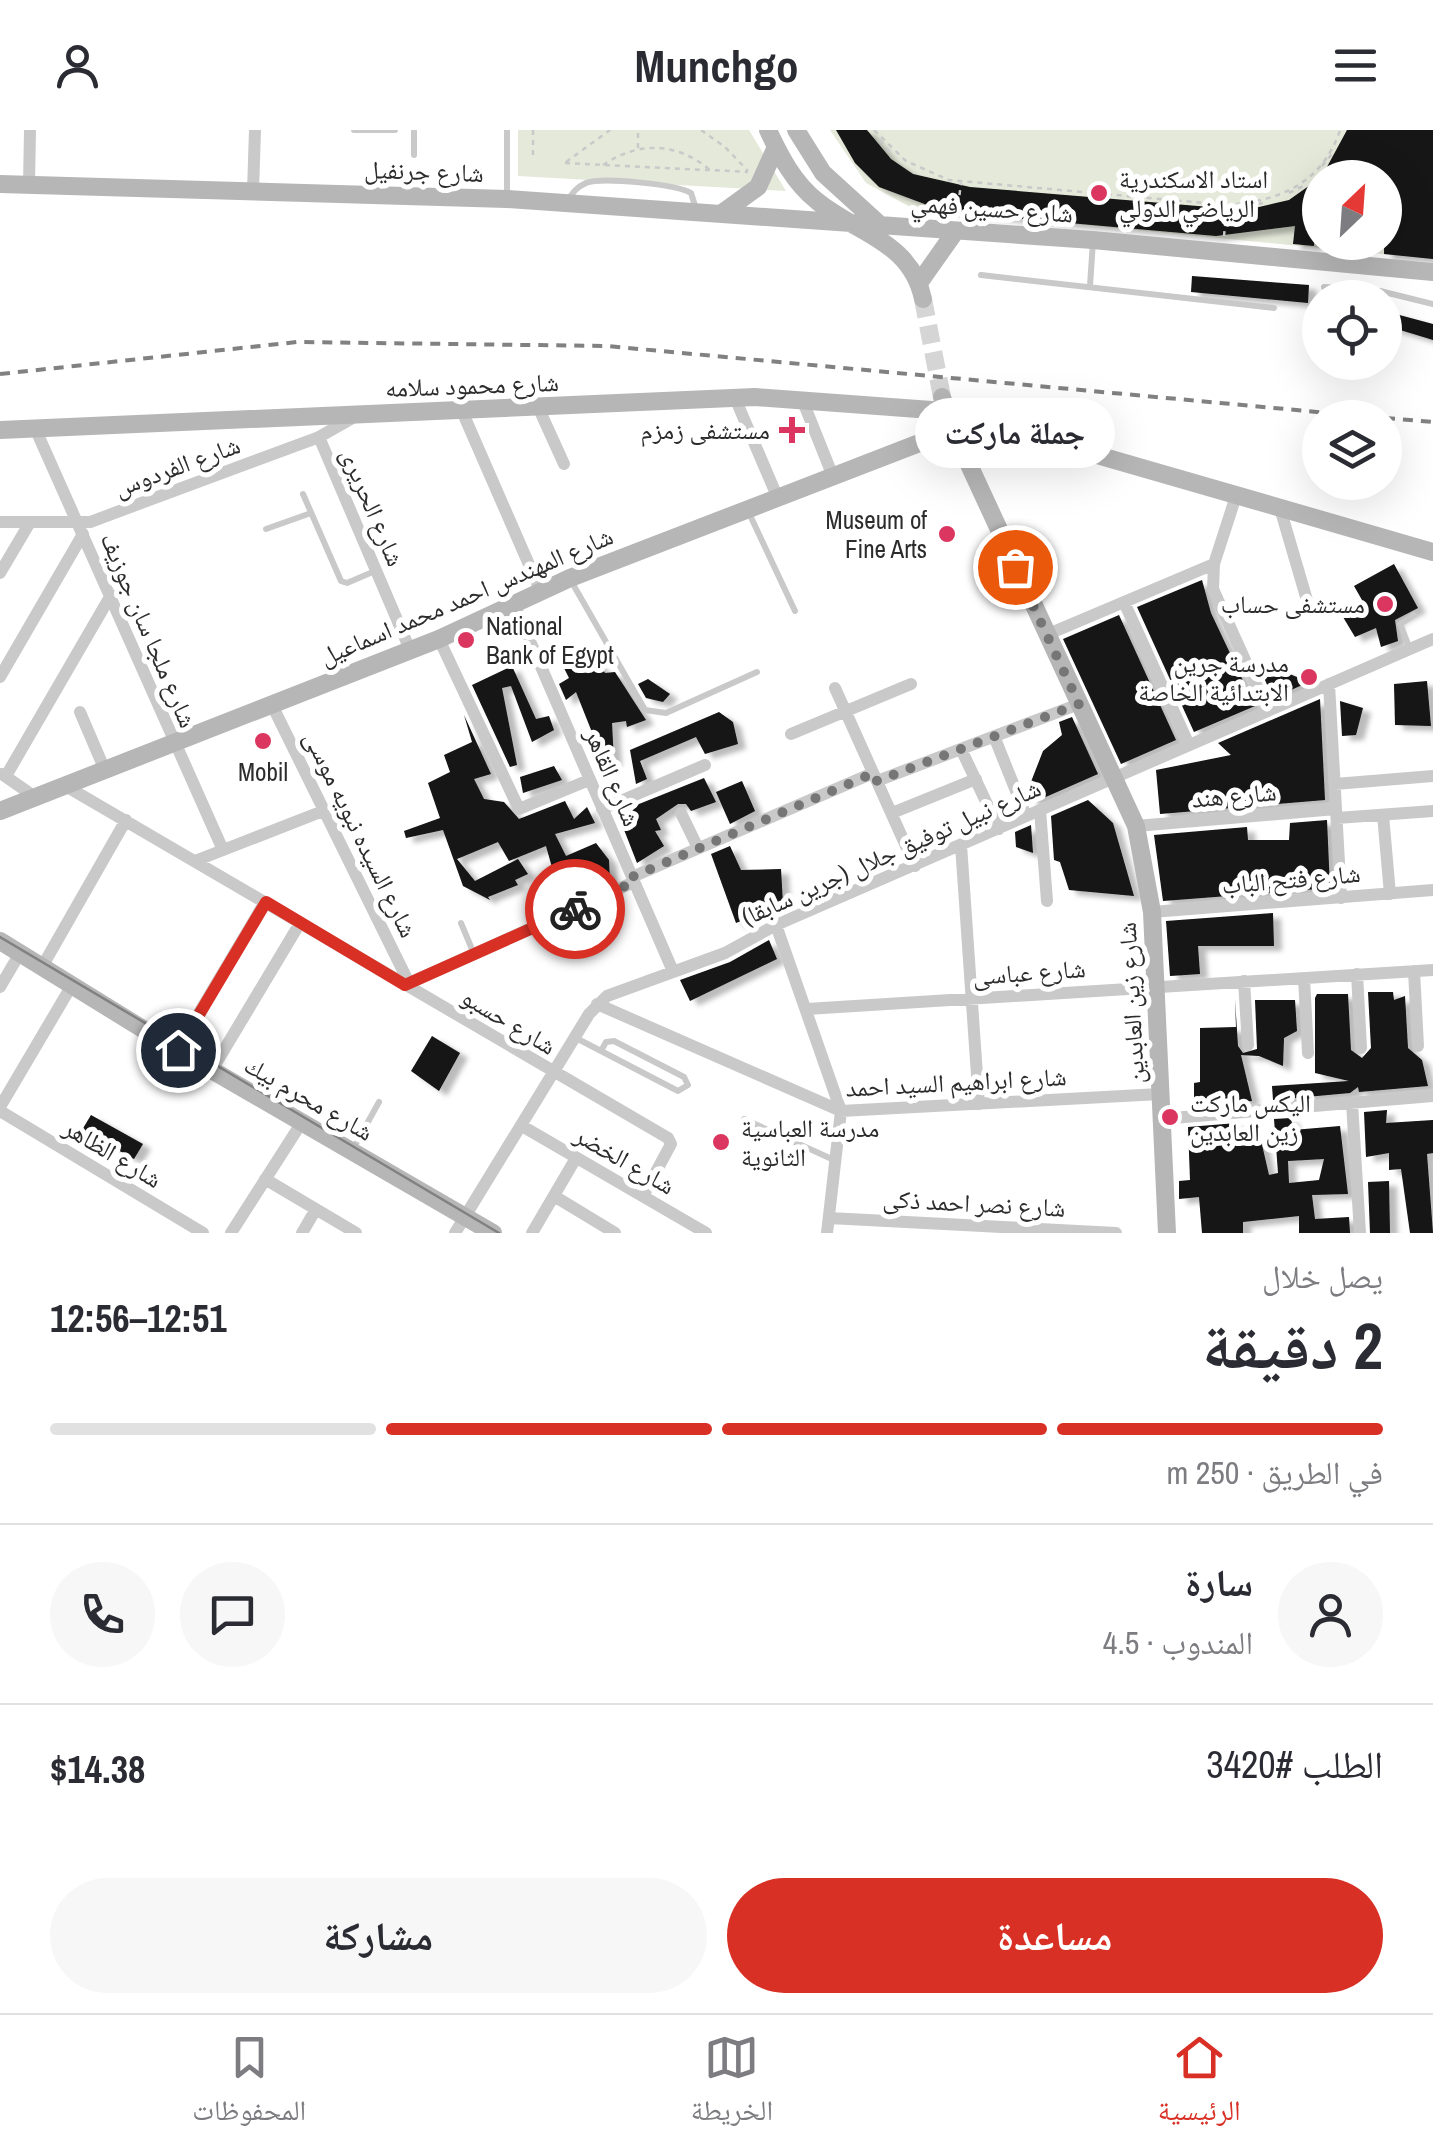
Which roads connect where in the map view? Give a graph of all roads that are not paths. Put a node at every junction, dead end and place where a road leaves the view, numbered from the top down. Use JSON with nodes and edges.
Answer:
{"nodes":[{"id":1,"x":30,"y":130,"type":"edge"},
{"id":2,"x":255,"y":130,"type":"edge"},
{"id":3,"x":354,"y":130,"type":"edge"},
{"id":4,"x":395,"y":130,"type":"edge"},
{"id":5,"x":414,"y":130,"type":"edge"},
{"id":6,"x":507,"y":130,"type":"edge"},
{"id":7,"x":796,"y":130,"type":"edge"},
{"id":8,"x":772,"y":138,"type":"edge"},
{"id":9,"x":414,"y":155,"type":"dead end"},
{"id":10,"x":0,"y":184,"type":"edge"},
{"id":11,"x":29,"y":185,"type":"junction"},
{"id":12,"x":254,"y":191,"type":"junction"},
{"id":13,"x":507,"y":199,"type":"junction"},
{"id":14,"x":720,"y":214,"type":"junction"},
{"id":15,"x":847,"y":222,"type":"junction"},
{"id":16,"x":880,"y":224,"type":"junction"},
{"id":17,"x":955,"y":232,"type":"junction"},
{"id":18,"x":1093,"y":240,"type":"junction"},
{"id":19,"x":1433,"y":272,"type":"edge"},
{"id":20,"x":981,"y":275,"type":"dead end"},
{"id":21,"x":1090,"y":286,"type":"junction"},
{"id":22,"x":1402,"y":296,"type":"edge"},
{"id":23,"x":1433,"y":304,"type":"edge"},
{"id":24,"x":1274,"y":308,"type":"dead end"},
{"id":25,"x":736,"y":398,"type":"junction"},
{"id":26,"x":802,"y":399,"type":"junction"},
{"id":27,"x":944,"y":404,"type":"junction"},
{"id":28,"x":539,"y":409,"type":"junction"},
{"id":29,"x":462,"y":411,"type":"junction"},
{"id":30,"x":360,"y":414,"type":"junction"},
{"id":31,"x":35,"y":428,"type":"junction"},
{"id":32,"x":0,"y":430,"type":"edge"},
{"id":33,"x":953,"y":430,"type":"junction"},
{"id":34,"x":319,"y":437,"type":"junction"},
{"id":35,"x":564,"y":464,"type":"dead end"},
{"id":36,"x":832,"y":474,"type":"junction"},
{"id":37,"x":303,"y":494,"type":"dead end"},
{"id":38,"x":778,"y":496,"type":"junction"},
{"id":39,"x":1236,"y":496,"type":"junction"},
{"id":40,"x":746,"y":508,"type":"junction"},
{"id":41,"x":1280,"y":508,"type":"junction"},
{"id":42,"x":311,"y":512,"type":"junction"},
{"id":43,"x":0,"y":522,"type":"edge"},
{"id":44,"x":29,"y":524,"type":"junction"},
{"id":45,"x":81,"y":529,"type":"junction"},
{"id":46,"x":266,"y":529,"type":"dead end"},
{"id":47,"x":1433,"y":552,"type":"edge"},
{"id":48,"x":1214,"y":564,"type":"junction"},
{"id":49,"x":376,"y":570,"type":"junction"},
{"id":50,"x":0,"y":573,"type":"edge"},
{"id":51,"x":570,"y":578,"type":"junction"},
{"id":52,"x":541,"y":592,"type":"junction"},
{"id":53,"x":111,"y":595,"type":"junction"},
{"id":54,"x":513,"y":602,"type":"junction"},
{"id":55,"x":1124,"y":602,"type":"junction"},
{"id":56,"x":1309,"y":606,"type":"dead end"},
{"id":57,"x":795,"y":611,"type":"dead end"},
{"id":58,"x":1414,"y":615,"type":"dead end"},
{"id":59,"x":1046,"y":636,"type":"junction"},
{"id":60,"x":1433,"y":639,"type":"edge"},
{"id":61,"x":439,"y":640,"type":"junction"},
{"id":62,"x":1410,"y":649,"type":"junction"},
{"id":63,"x":410,"y":650,"type":"junction"},
{"id":64,"x":758,"y":672,"type":"dead end"},
{"id":65,"x":0,"y":677,"type":"edge"},
{"id":66,"x":911,"y":684,"type":"dead end"},
{"id":67,"x":1329,"y":684,"type":"junction"},
{"id":68,"x":835,"y":688,"type":"dead end"},
{"id":69,"x":1079,"y":704,"type":"junction"},
{"id":70,"x":272,"y":705,"type":"junction"},
{"id":71,"x":846,"y":711,"type":"junction"},
{"id":72,"x":1268,"y":711,"type":"junction"},
{"id":73,"x":80,"y":712,"type":"dead end"},
{"id":74,"x":791,"y":734,"type":"dead end"},
{"id":75,"x":994,"y":736,"type":"junction"},
{"id":76,"x":173,"y":742,"type":"junction"},
{"id":77,"x":1189,"y":745,"type":"junction"},
{"id":78,"x":961,"y":749,"type":"junction"},
{"id":79,"x":705,"y":765,"type":"dead end"},
{"id":80,"x":104,"y":768,"type":"junction"},
{"id":81,"x":3,"y":774,"type":"edge"},
{"id":82,"x":1433,"y":776,"type":"edge"},
{"id":83,"x":875,"y":777,"type":"junction"},
{"id":84,"x":1114,"y":777,"type":"junction"},
{"id":85,"x":976,"y":779,"type":"junction"},
{"id":86,"x":590,"y":780,"type":"junction"},
{"id":87,"x":1335,"y":784,"type":"junction"},
{"id":88,"x":64,"y":785,"type":"junction"},
{"id":89,"x":35,"y":797,"type":"junction"},
{"id":90,"x":602,"y":809,"type":"junction"},
{"id":91,"x":0,"y":810,"type":"edge"},
{"id":92,"x":1040,"y":810,"type":"junction"},
{"id":93,"x":324,"y":811,"type":"junction"},
{"id":94,"x":1433,"y":812,"type":"edge"},
{"id":95,"x":682,"y":813,"type":"dead end"},
{"id":96,"x":892,"y":813,"type":"junction"},
{"id":97,"x":1336,"y":814,"type":"junction"},
{"id":98,"x":1383,"y":815,"type":"junction"},
{"id":99,"x":1026,"y":816,"type":"junction"},
{"id":100,"x":126,"y":820,"type":"junction"},
{"id":101,"x":1136,"y":826,"type":"junction"},
{"id":102,"x":998,"y":829,"type":"junction"},
{"id":103,"x":961,"y":846,"type":"junction"},
{"id":104,"x":698,"y":848,"type":"junction"},
{"id":105,"x":224,"y":850,"type":"junction"},
{"id":106,"x":195,"y":861,"type":"junction"},
{"id":107,"x":916,"y":866,"type":"junction"},
{"id":108,"x":633,"y":880,"type":"junction"},
{"id":109,"x":1433,"y":890,"type":"edge"},
{"id":110,"x":1390,"y":894,"type":"junction"},
{"id":111,"x":1341,"y":898,"type":"junction"},
{"id":112,"x":1048,"y":901,"type":"dead end"},
{"id":113,"x":266,"y":902,"type":"junction"},
{"id":114,"x":1152,"y":912,"type":"junction"},
{"id":115,"x":300,"y":923,"type":"junction"},
{"id":116,"x":461,"y":923,"type":"dead end"},
{"id":117,"x":776,"y":925,"type":"junction"},
{"id":118,"x":0,"y":941,"type":"edge"},
{"id":119,"x":20,"y":953,"type":"junction"},
{"id":120,"x":474,"y":954,"type":"junction"},
{"id":121,"x":42,"y":967,"type":"junction"},
{"id":122,"x":672,"y":969,"type":"junction"},
{"id":123,"x":1433,"y":970,"type":"edge"},
{"id":124,"x":1414,"y":971,"type":"junction"},
{"id":125,"x":1358,"y":974,"type":"junction"},
{"id":126,"x":1304,"y":978,"type":"junction"},
{"id":127,"x":1244,"y":981,"type":"junction"},
{"id":128,"x":407,"y":984,"type":"junction"},
{"id":129,"x":72,"y":985,"type":"junction"},
{"id":130,"x":0,"y":987,"type":"edge"},
{"id":131,"x":1156,"y":987,"type":"junction"},
{"id":132,"x":970,"y":998,"type":"junction"},
{"id":133,"x":597,"y":1004,"type":"junction"},
{"id":134,"x":807,"y":1009,"type":"junction"},
{"id":135,"x":575,"y":1037,"type":"junction"},
{"id":136,"x":1248,"y":1045,"type":"dead end"},
{"id":137,"x":1418,"y":1046,"type":"dead end"},
{"id":138,"x":1362,"y":1048,"type":"dead end"},
{"id":139,"x":178,"y":1050,"type":"junction"},
{"id":140,"x":601,"y":1051,"type":"junction"},
{"id":141,"x":1308,"y":1052,"type":"dead end"},
{"id":142,"x":212,"y":1070,"type":"junction"},
{"id":143,"x":554,"y":1073,"type":"junction"},
{"id":144,"x":1160,"y":1094,"type":"junction"},
{"id":145,"x":1433,"y":1096,"type":"edge"},
{"id":146,"x":380,"y":1102,"type":"dead end"},
{"id":147,"x":979,"y":1104,"type":"junction"},
{"id":148,"x":1352,"y":1104,"type":"junction"},
{"id":149,"x":0,"y":1109,"type":"edge"},
{"id":150,"x":841,"y":1111,"type":"junction"},
{"id":151,"x":744,"y":1119,"type":"dead end"},
{"id":152,"x":1162,"y":1119,"type":"junction"},
{"id":153,"x":302,"y":1122,"type":"junction"},
{"id":154,"x":522,"y":1126,"type":"junction"},
{"id":155,"x":352,"y":1151,"type":"junction"},
{"id":156,"x":576,"y":1158,"type":"junction"},
{"id":157,"x":836,"y":1161,"type":"junction"},
{"id":158,"x":265,"y":1178,"type":"junction"},
{"id":159,"x":554,"y":1196,"type":"junction"},
{"id":160,"x":643,"y":1196,"type":"junction"},
{"id":161,"x":316,"y":1209,"type":"junction"},
{"id":162,"x":460,"y":1225,"type":"edge"},
{"id":163,"x":828,"y":1226,"type":"edge"},
{"id":164,"x":944,"y":1228,"type":"edge"},
{"id":165,"x":1031,"y":1231,"type":"edge"},
{"id":166,"x":203,"y":1233,"type":"edge"},
{"id":167,"x":231,"y":1233,"type":"edge"},
{"id":168,"x":302,"y":1233,"type":"edge"},
{"id":169,"x":356,"y":1233,"type":"edge"},
{"id":170,"x":493,"y":1233,"type":"edge"},
{"id":171,"x":532,"y":1233,"type":"edge"},
{"id":172,"x":615,"y":1233,"type":"edge"},
{"id":173,"x":706,"y":1233,"type":"edge"},
{"id":174,"x":1116,"y":1233,"type":"edge"},
{"id":175,"x":1167,"y":1233,"type":"edge"},
{"id":176,"x":1360,"y":1233,"type":"edge"}],
"edges":[{"from":1,"to":11,"type":"street"},
{"from":2,"to":12,"type":"street"},
{"from":3,"to":4,"type":"lane"},
{"from":5,"to":9,"type":"lane"},
{"from":6,"to":13,"type":"lane"},
{"from":7,"to":16,"type":"street"},
{"from":8,"to":14,"type":"street"},
{"from":8,"to":15,"type":"street"},
{"from":10,"to":11,"type":"street","name":"شارع جرنفيل"},
{"from":11,"to":12,"type":"street","name":"شارع جرنفيل"},
{"from":12,"to":13,"type":"street","name":"شارع جرنفيل"},
{"from":13,"to":14,"type":"street","name":"شارع جرنفيل"},
{"from":14,"to":15,"type":"street","name":"شارع جرنفيل"},
{"from":15,"to":16,"type":"street","name":"شارع حسين فهمي"},
{"from":15,"to":17,"type":"street"},
{"from":16,"to":17,"type":"street","name":"شارع حسين فهمي"},
{"from":17,"to":18,"type":"street","name":"شارع حسين فهمي"},
{"from":18,"to":19,"type":"street","name":"شارع حسين فهمي"},
{"from":18,"to":21,"type":"lane"},
{"from":20,"to":21,"type":"lane"},
{"from":21,"to":24,"type":"lane"},
{"from":22,"to":23,"type":"lane"},
{"from":25,"to":26,"type":"street","name":"شارع محمود سلامه"},
{"from":25,"to":28,"type":"street","name":"شارع محمود سلامه"},
{"from":25,"to":38,"type":"street"},
{"from":26,"to":27,"type":"street","name":"شارع محمود سلامه"},
{"from":26,"to":36,"type":"street"},
{"from":27,"to":33,"type":"street","name":"شارع زين العابدين"},
{"from":27,"to":39,"type":"street","name":"شارع محمود سلامه"},
{"from":28,"to":29,"type":"street","name":"شارع محمود سلامه"},
{"from":28,"to":35,"type":"street"},
{"from":29,"to":30,"type":"street","name":"شارع محمود سلامه"},
{"from":29,"to":52,"type":"street"},
{"from":30,"to":31,"type":"street","name":"شارع محمود سلامه"},
{"from":30,"to":34,"type":"street","name":"شارع الفردوس"},
{"from":31,"to":32,"type":"street","name":"شارع محمود سلامه"},
{"from":31,"to":45,"type":"street","name":"شارع ملجا سان جوزيف"},
{"from":33,"to":36,"type":"street","name":"شارع المهندس احمد محمد اسماعيل"},
{"from":33,"to":59,"type":"street","name":"شارع زين العابدين"},
{"from":34,"to":45,"type":"street","name":"شارع الفردوس"},
{"from":34,"to":49,"type":"street","name":"شارع الحريرى"},
{"from":36,"to":38,"type":"street","name":"شارع المهندس احمد محمد اسماعيل"},
{"from":37,"to":42,"type":"lane"},
{"from":38,"to":40,"type":"street","name":"شارع المهندس احمد محمد اسماعيل"},
{"from":39,"to":41,"type":"street","name":"شارع محمود سلامه"},
{"from":39,"to":48,"type":"street"},
{"from":40,"to":51,"type":"street","name":"شارع المهندس احمد محمد اسماعيل"},
{"from":40,"to":57,"type":"lane"},
{"from":41,"to":47,"type":"street","name":"شارع محمود سلامه"},
{"from":41,"to":56,"type":"street"},
{"from":42,"to":46,"type":"lane"},
{"from":42,"to":49,"type":"lane"},
{"from":43,"to":44,"type":"street","name":"شارع الفردوس"},
{"from":44,"to":45,"type":"street","name":"شارع الفردوس"},
{"from":44,"to":50,"type":"street"},
{"from":45,"to":53,"type":"street","name":"شارع ملجا سان جوزيف"},
{"from":45,"to":65,"type":"street"},
{"from":48,"to":55,"type":"street"},
{"from":48,"to":72,"type":"street"},
{"from":49,"to":63,"type":"street","name":"شارع الحريرى"},
{"from":51,"to":52,"type":"street","name":"شارع المهندس احمد محمد اسماعيل"},
{"from":51,"to":64,"type":"lane"},
{"from":52,"to":54,"type":"street","name":"شارع المهندس احمد محمد اسماعيل"},
{"from":53,"to":76,"type":"street","name":"شارع ملجا سان جوزيف"},
{"from":53,"to":81,"type":"street"},
{"from":54,"to":61,"type":"street","name":"شارع المهندس احمد محمد اسماعيل"},
{"from":54,"to":86,"type":"street","name":"شارع القاهر"},
{"from":55,"to":59,"type":"street"},
{"from":55,"to":77,"type":"street"},
{"from":58,"to":62,"type":"lane"},
{"from":59,"to":69,"type":"street","name":"شارع زين العابدين"},
{"from":60,"to":62,"type":"street","name":"شارع نبيل توفيق جلال (جرين سابقا)"},
{"from":61,"to":63,"type":"street","name":"شارع المهندس احمد محمد اسماعيل"},
{"from":61,"to":86,"type":"street"},
{"from":62,"to":67,"type":"street","name":"شارع نبيل توفيق جلال (جرين سابقا)"},
{"from":63,"to":70,"type":"street","name":"شارع المهندس احمد محمد اسماعيل"},
{"from":66,"to":71,"type":"street"},
{"from":67,"to":72,"type":"street","name":"شارع نبيل توفيق جلال (جرين سابقا)"},
{"from":67,"to":87,"type":"street"},
{"from":68,"to":71,"type":"street"},
{"from":69,"to":75,"type":"street"},
{"from":69,"to":84,"type":"street","name":"شارع زين العابدين"},
{"from":70,"to":76,"type":"street","name":"شارع المهندس احمد محمد اسماعيل"},
{"from":70,"to":93,"type":"street","name":"شارع السيده نبويه موسى"},
{"from":71,"to":74,"type":"street"},
{"from":71,"to":83,"type":"street"},
{"from":72,"to":77,"type":"street","name":"شارع نبيل توفيق جلال (جرين سابقا)"},
{"from":73,"to":80,"type":"street"},
{"from":75,"to":78,"type":"street"},
{"from":75,"to":99,"type":"street"},
{"from":76,"to":80,"type":"street","name":"شارع المهندس احمد محمد اسماعيل"},
{"from":76,"to":105,"type":"street","name":"شارع ملجا سان جوزيف"},
{"from":77,"to":84,"type":"street","name":"شارع نبيل توفيق جلال (جرين سابقا)"},
{"from":78,"to":83,"type":"street"},
{"from":78,"to":85,"type":"street"},
{"from":79,"to":90,"type":"street"},
{"from":80,"to":88,"type":"street","name":"شارع المهندس احمد محمد اسماعيل"},
{"from":81,"to":89,"type":"street"},
{"from":82,"to":87,"type":"street"},
{"from":83,"to":96,"type":"street"},
{"from":83,"to":104,"type":"street"},
{"from":84,"to":92,"type":"street","name":"شارع نبيل توفيق جلال (جرين سابقا)"},
{"from":84,"to":101,"type":"street","name":"شارع زين العابدين"},
{"from":85,"to":96,"type":"street"},
{"from":85,"to":102,"type":"street"},
{"from":86,"to":90,"type":"street","name":"شارع القاهر"},
{"from":87,"to":97,"type":"street"},
{"from":88,"to":89,"type":"street","name":"شارع المهندس احمد محمد اسماعيل"},
{"from":88,"to":100,"type":"street","name":"شارع حسبو"},
{"from":89,"to":91,"type":"street","name":"شارع المهندس احمد محمد اسماعيل"},
{"from":90,"to":108,"type":"street","name":"شارع القاهر"},
{"from":92,"to":99,"type":"street","name":"شارع نبيل توفيق جلال (جرين سابقا)"},
{"from":92,"to":112,"type":"street"},
{"from":93,"to":105,"type":"street"},
{"from":93,"to":128,"type":"street","name":"شارع السيده نبويه موسى"},
{"from":94,"to":98,"type":"street","name":"شارع هند"},
{"from":95,"to":104,"type":"street"},
{"from":96,"to":107,"type":"street"},
{"from":97,"to":98,"type":"street","name":"شارع هند"},
{"from":97,"to":101,"type":"street","name":"شارع هند"},
{"from":97,"to":111,"type":"street"},
{"from":98,"to":110,"type":"street"},
{"from":99,"to":102,"type":"street","name":"شارع نبيل توفيق جلال (جرين سابقا)"},
{"from":100,"to":106,"type":"street","name":"شارع حسبو"},
{"from":100,"to":121,"type":"street"},
{"from":101,"to":114,"type":"street","name":"شارع زين العابدين"},
{"from":102,"to":103,"type":"street","name":"شارع نبيل توفيق جلال (جرين سابقا)"},
{"from":103,"to":107,"type":"street","name":"شارع نبيل توفيق جلال (جرين سابقا)"},
{"from":103,"to":132,"type":"street"},
{"from":104,"to":108,"type":"street"},
{"from":105,"to":106,"type":"street"},
{"from":106,"to":113,"type":"street","name":"شارع حسبو"},
{"from":107,"to":117,"type":"street","name":"شارع نبيل توفيق جلال (جرين سابقا)"},
{"from":108,"to":120,"type":"street"},
{"from":108,"to":122,"type":"street","name":"شارع القاهر"},
{"from":109,"to":110,"type":"street","name":"شارع فتح الباب"},
{"from":110,"to":111,"type":"street","name":"شارع فتح الباب"},
{"from":111,"to":114,"type":"street","name":"شارع فتح الباب"},
{"from":113,"to":115,"type":"street","name":"شارع حسبو"},
{"from":113,"to":139,"type":"street"},
{"from":114,"to":131,"type":"street","name":"شارع زين العابدين"},
{"from":115,"to":128,"type":"street","name":"شارع حسبو"},
{"from":115,"to":142,"type":"street"},
{"from":116,"to":120,"type":"lane"},
{"from":117,"to":122,"type":"street","name":"شارع نبيل توفيق جلال (جرين سابقا)"},
{"from":117,"to":134,"type":"street"},
{"from":118,"to":119,"type":"street","name":"شارع محرم بيك"},
{"from":119,"to":121,"type":"street","name":"شارع محرم بيك"},
{"from":119,"to":130,"type":"street"},
{"from":120,"to":128,"type":"street"},
{"from":121,"to":129,"type":"street","name":"شارع محرم بيك"},
{"from":122,"to":133,"type":"street","name":"شارع نبيل توفيق جلال (جرين سابقا)"},
{"from":123,"to":124,"type":"street","name":"شارع عباسى"},
{"from":124,"to":125,"type":"street","name":"شارع عباسى"},
{"from":124,"to":137,"type":"street"},
{"from":125,"to":126,"type":"street","name":"شارع عباسى"},
{"from":125,"to":138,"type":"street"},
{"from":126,"to":127,"type":"street","name":"شارع عباسى"},
{"from":126,"to":141,"type":"street"},
{"from":127,"to":131,"type":"street","name":"شارع عباسى"},
{"from":127,"to":136,"type":"street"},
{"from":128,"to":143,"type":"street","name":"شارع حسبو"},
{"from":129,"to":139,"type":"street","name":"شارع محرم بيك"},
{"from":129,"to":149,"type":"street"},
{"from":131,"to":132,"type":"street","name":"شارع عباسى"},
{"from":131,"to":144,"type":"street","name":"شارع زين العابدين"},
{"from":132,"to":134,"type":"street","name":"شارع عباسى"},
{"from":132,"to":147,"type":"street"},
{"from":133,"to":135,"type":"street"},
{"from":133,"to":150,"type":"street","name":"شارع ابراهيم السيد احمد"},
{"from":134,"to":150,"type":"street"},
{"from":135,"to":140,"type":"lane"},
{"from":135,"to":143,"type":"street"},
{"from":139,"to":142,"type":"street","name":"شارع محرم بيك"},
{"from":140,"to":140,"type":"lane"},
{"from":142,"to":153,"type":"street","name":"شارع محرم بيك"},
{"from":143,"to":154,"type":"street"},
{"from":143,"to":160,"type":"street","name":"شارع حسبو"},
{"from":144,"to":147,"type":"street","name":"شارع ابراهيم السيد احمد"},
{"from":144,"to":152,"type":"street","name":"شارع زين العابدين"},
{"from":145,"to":148,"type":"street"},
{"from":146,"to":155,"type":"lane"},
{"from":147,"to":150,"type":"street","name":"شارع ابراهيم السيد احمد"},
{"from":148,"to":152,"type":"street"},
{"from":148,"to":176,"type":"street"},
{"from":149,"to":166,"type":"street","name":"شارع الظاهر"},
{"from":150,"to":157,"type":"street"},
{"from":151,"to":157,"type":"lane"},
{"from":152,"to":175,"type":"street","name":"شارع زين العابدين"},
{"from":153,"to":155,"type":"street","name":"شارع محرم بيك"},
{"from":153,"to":158,"type":"street"},
{"from":154,"to":156,"type":"street","name":"شارع الخضر"},
{"from":154,"to":162,"type":"street"},
{"from":155,"to":162,"type":"street","name":"شارع محرم بيك"},
{"from":156,"to":159,"type":"street"},
{"from":156,"to":160,"type":"street","name":"شارع الخضر"},
{"from":157,"to":163,"type":"street"},
{"from":158,"to":161,"type":"street"},
{"from":158,"to":167,"type":"street"},
{"from":159,"to":171,"type":"street"},
{"from":159,"to":172,"type":"street"},
{"from":160,"to":173,"type":"street","name":"شارع الخضر"},
{"from":161,"to":168,"type":"street"},
{"from":161,"to":169,"type":"street"},
{"from":162,"to":170,"type":"street","name":"شارع محرم بيك"},
{"from":163,"to":164,"type":"street","name":"شارع نصر احمد ذكى"},
{"from":164,"to":165,"type":"street","name":"شارع نصر احمد ذكى"},
{"from":165,"to":174,"type":"street","name":"شارع نصر احمد ذكى"}]}
